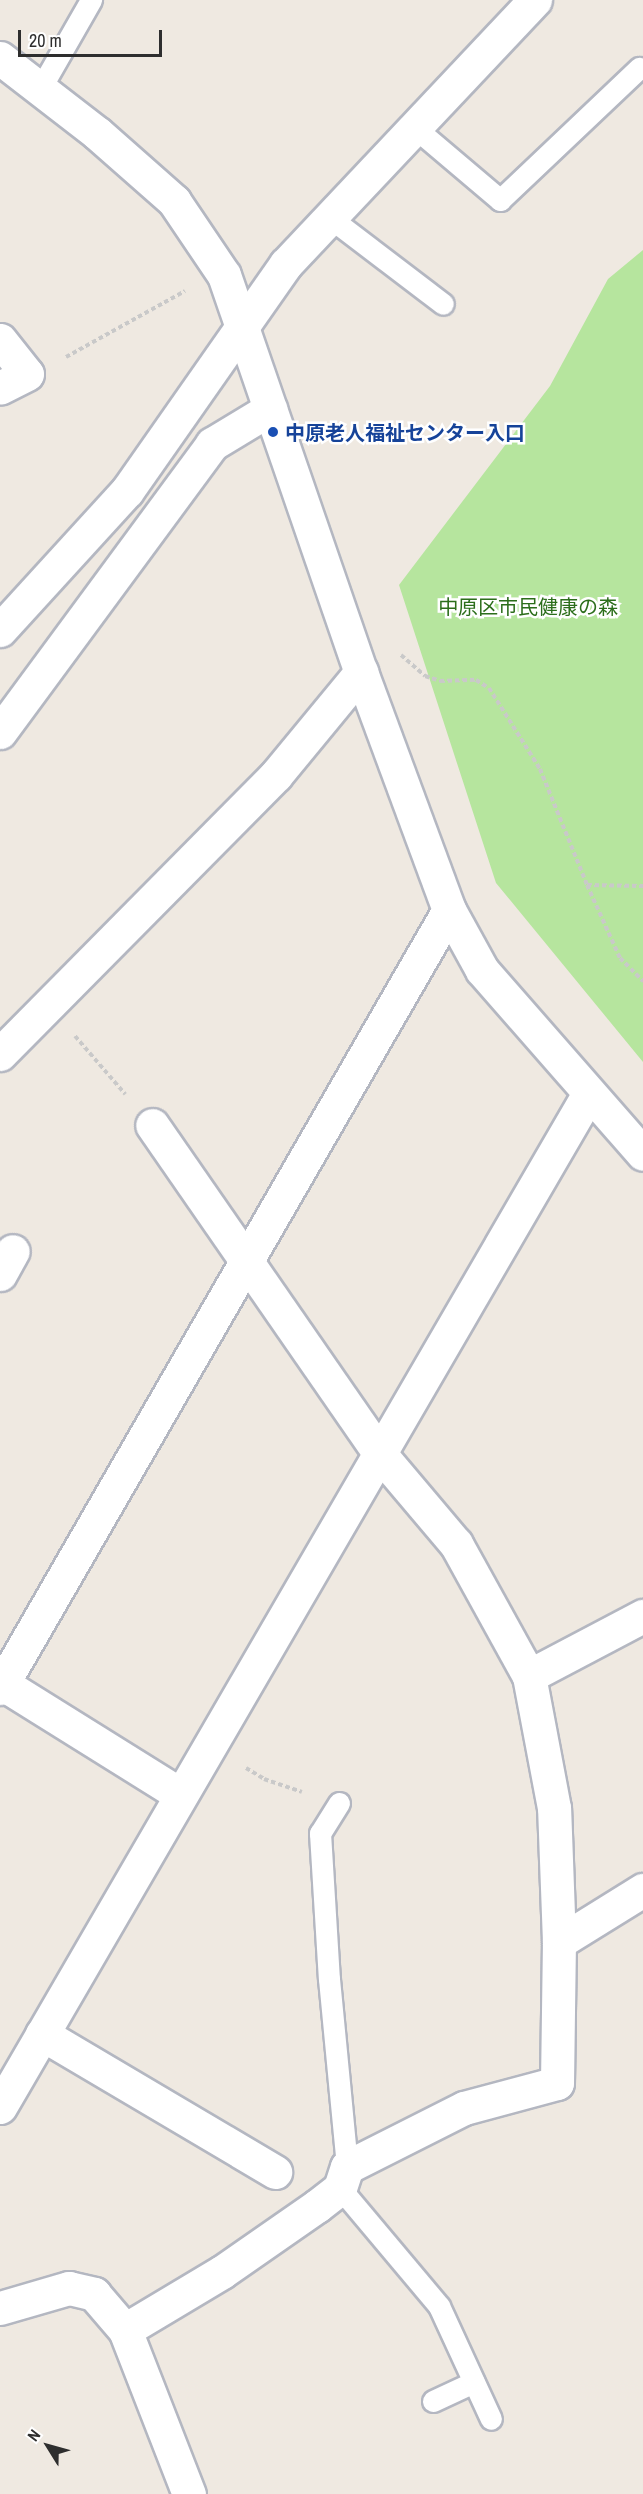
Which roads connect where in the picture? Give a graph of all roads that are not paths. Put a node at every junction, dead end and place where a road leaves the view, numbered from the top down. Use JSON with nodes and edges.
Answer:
{"nodes":[{"id":1,"x":91,"y":0,"type":"edge"},
{"id":2,"x":534,"y":0,"type":"edge"},
{"id":3,"x":0,"y":58,"type":"edge"},
{"id":4,"x":639,"y":68,"type":"dead end"},
{"id":5,"x":40,"y":89,"type":"junction"},
{"id":6,"x":414,"y":127,"type":"junction"},
{"id":7,"x":329,"y":217,"type":"junction"},
{"id":8,"x":443,"y":304,"type":"dead end"},
{"id":9,"x":243,"y":330,"type":"junction"},
{"id":10,"x":0,"y":340,"type":"edge"},
{"id":11,"x":24,"y":376,"type":"edge"},
{"id":12,"x":270,"y":408,"type":"junction"},
{"id":13,"x":0,"y":630,"type":"edge"},
{"id":14,"x":361,"y":672,"type":"junction"},
{"id":15,"x":0,"y":732,"type":"edge"},
{"id":16,"x":449,"y":910,"type":"junction"},
{"id":17,"x":0,"y":1054,"type":"edge"},
{"id":18,"x":588,"y":1095,"type":"junction"},
{"id":19,"x":152,"y":1125,"type":"road end"},
{"id":20,"x":643,"y":1154,"type":"edge"},
{"id":21,"x":246,"y":1262,"type":"junction"},
{"id":22,"x":380,"y":1454,"type":"junction"},
{"id":23,"x":643,"y":1616,"type":"edge"},
{"id":24,"x":529,"y":1677,"type":"junction"},
{"id":25,"x":1,"y":1684,"type":"edge"},
{"id":26,"x":181,"y":1795,"type":"junction"},
{"id":27,"x":339,"y":1803,"type":"road end"},
{"id":28,"x":643,"y":1890,"type":"edge"},
{"id":29,"x":559,"y":1942,"type":"junction"},
{"id":30,"x":42,"y":2034,"type":"junction"},
{"id":31,"x":0,"y":2107,"type":"edge"},
{"id":32,"x":275,"y":2172,"type":"dead end"},
{"id":33,"x":327,"y":2188,"type":"junction"},
{"id":34,"x":0,"y":2308,"type":"edge"},
{"id":35,"x":125,"y":2330,"type":"junction"},
{"id":36,"x":474,"y":2382,"type":"junction"},
{"id":37,"x":433,"y":2401,"type":"dead end"},
{"id":38,"x":491,"y":2419,"type":"dead end"},
{"id":39,"x":189,"y":2494,"type":"edge"}],
"edges":[{"from":1,"to":5,"type":"lane"},
{"from":2,"to":6,"type":"street"},
{"from":3,"to":5,"type":"street"},
{"from":4,"to":6,"type":"lane"},
{"from":5,"to":9,"type":"street"},
{"from":6,"to":7,"type":"street"},
{"from":7,"to":8,"type":"lane"},
{"from":7,"to":9,"type":"street"},
{"from":9,"to":12,"type":"street"},
{"from":9,"to":13,"type":"street"},
{"from":10,"to":11,"type":"street"},
{"from":12,"to":14,"type":"street"},
{"from":12,"to":15,"type":"street"},
{"from":14,"to":16,"type":"street"},
{"from":14,"to":17,"type":"street"},
{"from":16,"to":18,"type":"street"},
{"from":16,"to":21,"type":"street"},
{"from":18,"to":20,"type":"street"},
{"from":18,"to":22,"type":"street"},
{"from":19,"to":21,"type":"street"},
{"from":21,"to":22,"type":"street"},
{"from":21,"to":25,"type":"street"},
{"from":22,"to":24,"type":"street"},
{"from":22,"to":26,"type":"street"},
{"from":23,"to":24,"type":"street"},
{"from":24,"to":29,"type":"street"},
{"from":25,"to":26,"type":"street"},
{"from":26,"to":30,"type":"street"},
{"from":27,"to":33,"type":"lane"},
{"from":28,"to":29,"type":"street"},
{"from":29,"to":33,"type":"street"},
{"from":30,"to":31,"type":"street"},
{"from":30,"to":32,"type":"street"},
{"from":33,"to":35,"type":"street"},
{"from":33,"to":36,"type":"lane"},
{"from":34,"to":35,"type":"street"},
{"from":35,"to":39,"type":"street"},
{"from":36,"to":37,"type":"lane"},
{"from":36,"to":38,"type":"lane"}]}
